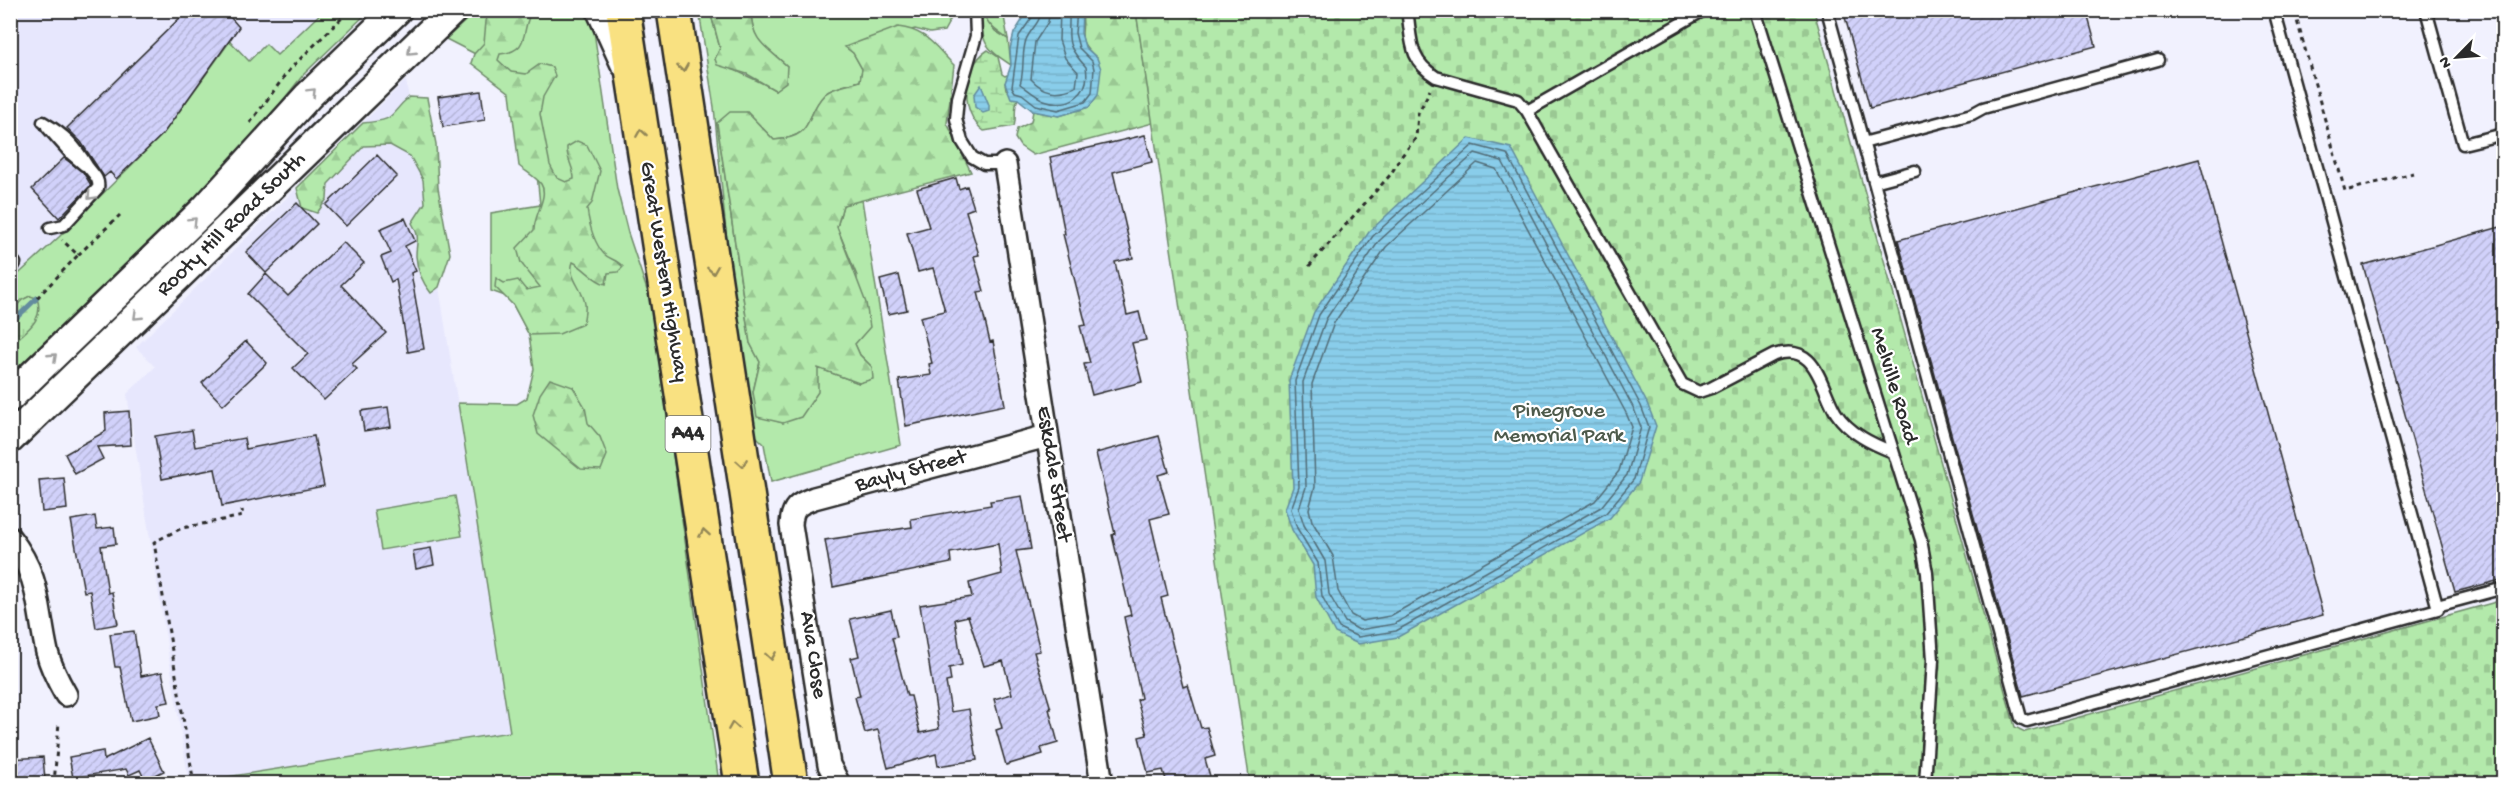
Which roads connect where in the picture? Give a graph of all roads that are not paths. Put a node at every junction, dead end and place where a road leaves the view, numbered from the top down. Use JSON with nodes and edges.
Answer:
{"nodes":[{"id":1,"x":397,"y":10,"type":"edge"},
{"id":2,"x":453,"y":10,"type":"edge"},
{"id":3,"x":601,"y":10,"type":"edge"},
{"id":4,"x":623,"y":10,"type":"edge"},
{"id":5,"x":674,"y":10,"type":"edge"},
{"id":6,"x":975,"y":10,"type":"edge"},
{"id":7,"x":1407,"y":10,"type":"edge"},
{"id":8,"x":1704,"y":10,"type":"edge"},
{"id":9,"x":1755,"y":10,"type":"edge"},
{"id":10,"x":1827,"y":10,"type":"edge"},
{"id":11,"x":2274,"y":10,"type":"edge"},
{"id":12,"x":2426,"y":10,"type":"edge"},
{"id":13,"x":2158,"y":60,"type":"dead end"},
{"id":14,"x":634,"y":84,"type":"junction"},
{"id":15,"x":1527,"y":111,"type":"junction"},
{"id":16,"x":43,"y":122,"type":"dead end"},
{"id":17,"x":2504,"y":134,"type":"edge"},
{"id":18,"x":1863,"y":143,"type":"junction"},
{"id":19,"x":1005,"y":164,"type":"joint"},
{"id":20,"x":1915,"y":171,"type":"dead end"},
{"id":21,"x":1874,"y":182,"type":"junction"},
{"id":22,"x":50,"y":228,"type":"road end"},
{"id":23,"x":10,"y":397,"type":"edge"},
{"id":24,"x":1047,"y":436,"type":"junction"},
{"id":25,"x":10,"y":439,"type":"edge"},
{"id":26,"x":1893,"y":452,"type":"junction"},
{"id":27,"x":791,"y":525,"type":"joint"},
{"id":28,"x":10,"y":538,"type":"edge"},
{"id":29,"x":2504,"y":588,"type":"edge"},
{"id":30,"x":2437,"y":606,"type":"junction"},
{"id":31,"x":66,"y":695,"type":"dead end"},
{"id":32,"x":742,"y":783,"type":"edge"},
{"id":33,"x":791,"y":783,"type":"edge"},
{"id":34,"x":839,"y":783,"type":"edge"},
{"id":35,"x":1102,"y":783,"type":"edge"},
{"id":36,"x":1925,"y":783,"type":"edge"}],
"edges":[{"from":23,"to":1,"type":"main road","name":"Rooty Hill Road South","one_way":true},
{"from":2,"to":25,"type":"main road","name":"Rooty Hill Road South","one_way":true},
{"from":3,"to":14,"type":"main road"},
{"from":4,"to":14,"type":"highway","name":"Great Western Highway","number":"A44"},
{"from":5,"to":33,"type":"highway","number":"A44","one_way":true},
{"from":6,"to":19,"type":"lane"},
{"from":7,"to":15,"type":"lane"},
{"from":8,"to":15,"type":"lane"},
{"from":9,"to":26,"type":"lane","name":"Melville Road"},
{"from":10,"to":18,"type":"lane"},
{"from":11,"to":30,"type":"lane"},
{"from":12,"to":17,"type":"lane"},
{"from":13,"to":18,"type":"lane"},
{"from":32,"to":14,"type":"highway","name":"Great Western Highway","number":"A44","one_way":true},
{"from":15,"to":26,"type":"lane"},
{"from":16,"to":22,"type":"lane","one_way":true},
{"from":18,"to":21,"type":"lane"},
{"from":19,"to":24,"type":"street","name":"Eskdale Street"},
{"from":20,"to":21,"type":"lane"},
{"from":21,"to":30,"type":"lane"},
{"from":24,"to":27,"type":"street","name":"Bayly Street"},
{"from":24,"to":35,"type":"street","name":"Eskdale Street"},
{"from":26,"to":36,"type":"lane","name":"Melville Road"},
{"from":27,"to":34,"type":"street","name":"Ava Close"},
{"from":28,"to":31,"type":"street"},
{"from":29,"to":30,"type":"lane"}]}
